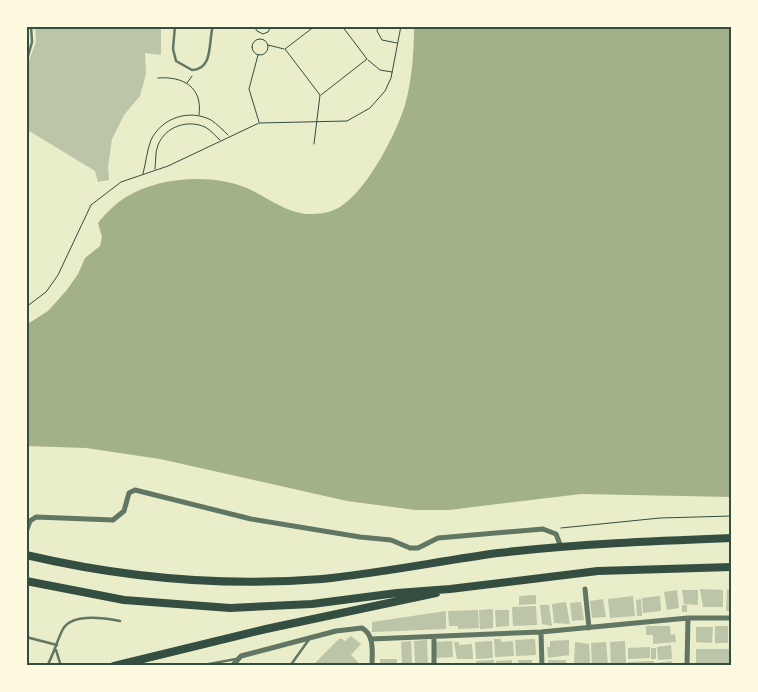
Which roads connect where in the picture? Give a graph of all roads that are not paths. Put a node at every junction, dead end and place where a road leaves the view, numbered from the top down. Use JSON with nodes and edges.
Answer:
{"nodes":[{"id":1,"x":31,"y":26,"type":"edge"},
{"id":2,"x":175,"y":26,"type":"edge"},
{"id":3,"x":213,"y":26,"type":"edge"},
{"id":4,"x":26,"y":63,"type":"edge"},
{"id":5,"x":26,"y":532,"type":"edge"},
{"id":6,"x":732,"y":538,"type":"edge"},
{"id":7,"x":561,"y":547,"type":"junction"},
{"id":8,"x":26,"y":555,"type":"edge"},
{"id":9,"x":732,"y":567,"type":"edge"},
{"id":10,"x":26,"y":581,"type":"edge"},
{"id":11,"x":450,"y":589,"type":"junction"},
{"id":12,"x":585,"y":589,"type":"dead end"},
{"id":13,"x":688,"y":618,"type":"junction"},
{"id":14,"x":732,"y":618,"type":"edge"},
{"id":15,"x":120,"y":621,"type":"dead end"},
{"id":16,"x":589,"y":628,"type":"junction"},
{"id":17,"x":541,"y":632,"type":"junction"},
{"id":18,"x":26,"y":637,"type":"edge"},
{"id":19,"x":311,"y":637,"type":"junction"},
{"id":20,"x":434,"y":637,"type":"junction"},
{"id":21,"x":371,"y":639,"type":"junction"},
{"id":22,"x":56,"y":647,"type":"junction"},
{"id":23,"x":236,"y":659,"type":"junction"},
{"id":24,"x":209,"y":664,"type":"dead end"},
{"id":25,"x":47,"y":666,"type":"edge"},
{"id":26,"x":61,"y":666,"type":"edge"},
{"id":27,"x":114,"y":666,"type":"edge"},
{"id":28,"x":232,"y":666,"type":"edge"},
{"id":29,"x":290,"y":666,"type":"edge"},
{"id":30,"x":372,"y":666,"type":"edge"},
{"id":31,"x":434,"y":666,"type":"edge"},
{"id":32,"x":542,"y":666,"type":"edge"},
{"id":33,"x":687,"y":666,"type":"edge"}],
"edges":[{"from":1,"to":4,"type":"lane"},
{"from":2,"to":3,"type":"lane"},
{"from":5,"to":7,"type":"street"},
{"from":6,"to":7,"type":"main road"},
{"from":7,"to":8,"type":"main road"},
{"from":9,"to":11,"type":"main road"},
{"from":10,"to":11,"type":"main road"},
{"from":11,"to":27,"type":"main road"},
{"from":12,"to":16,"type":"street"},
{"from":13,"to":14,"type":"street"},
{"from":13,"to":16,"type":"street"},
{"from":13,"to":33,"type":"street"},
{"from":15,"to":22,"type":"lane"},
{"from":16,"to":17,"type":"street"},
{"from":17,"to":20,"type":"street"},
{"from":17,"to":32,"type":"street"},
{"from":18,"to":22,"type":"lane"},
{"from":19,"to":21,"type":"street"},
{"from":19,"to":23,"type":"street"},
{"from":19,"to":29,"type":"lane"},
{"from":20,"to":21,"type":"street"},
{"from":20,"to":31,"type":"street"},
{"from":21,"to":30,"type":"street"},
{"from":22,"to":25,"type":"lane"},
{"from":22,"to":26,"type":"lane"},
{"from":23,"to":24,"type":"lane"},
{"from":23,"to":28,"type":"street"}]}
